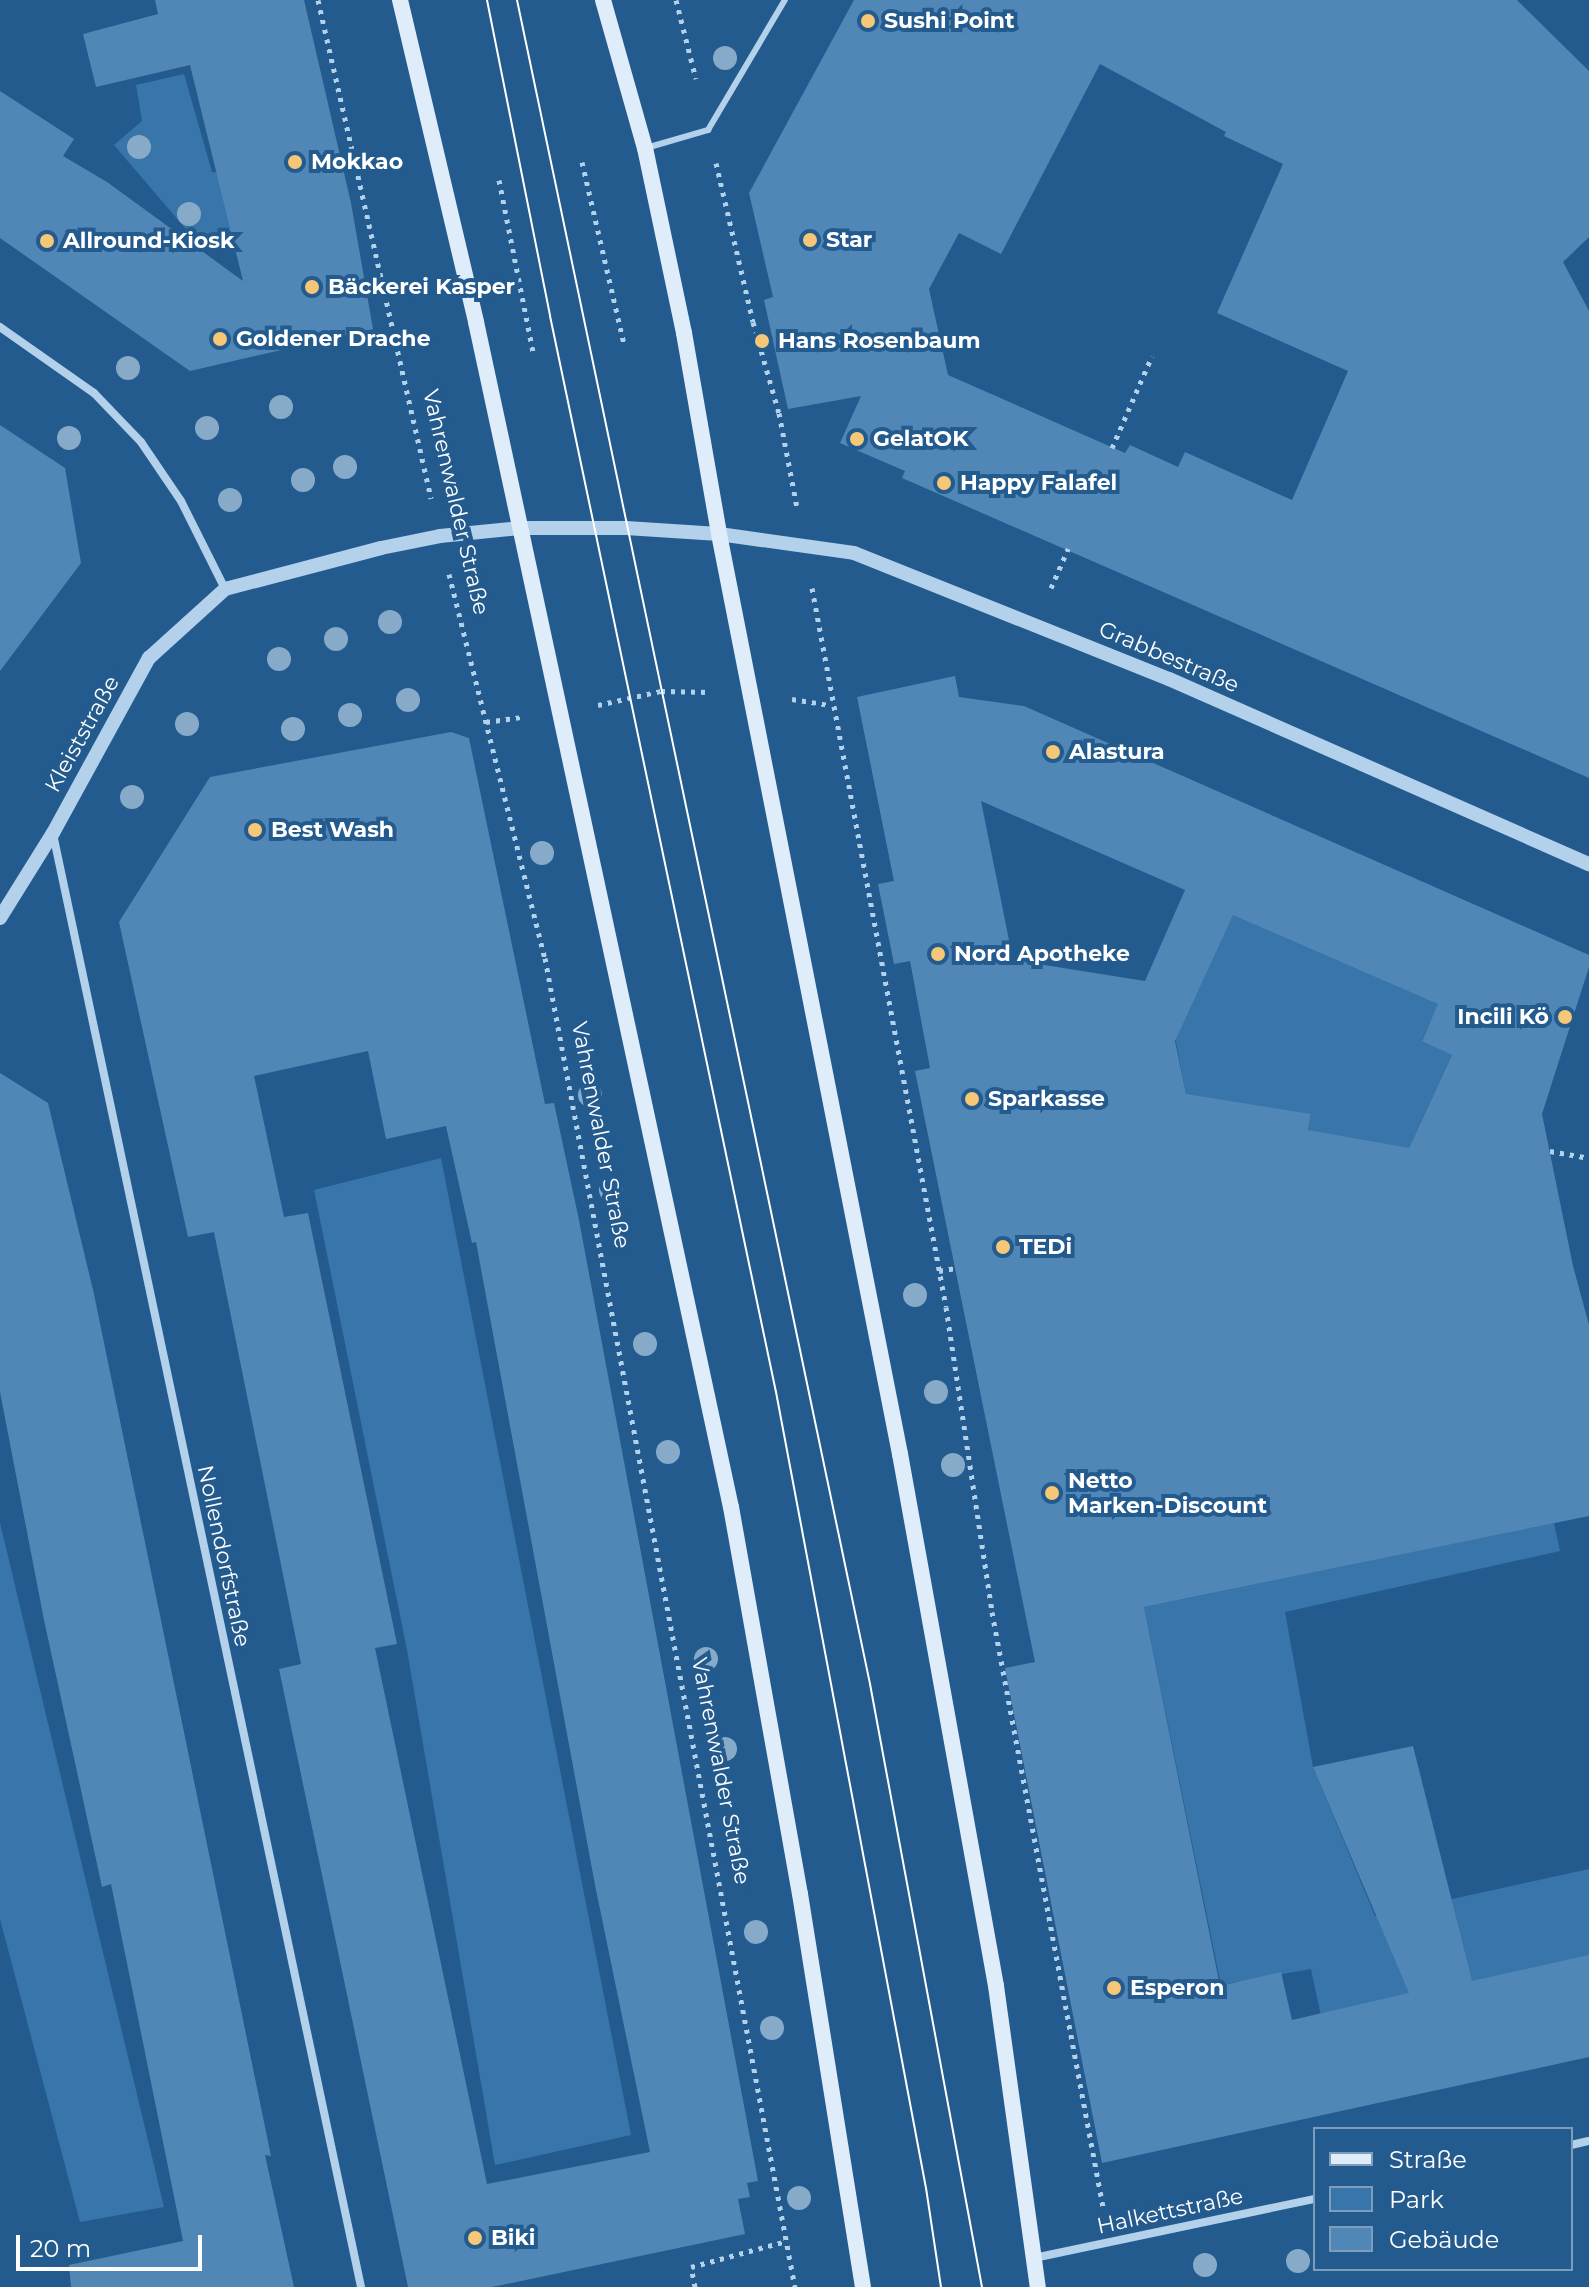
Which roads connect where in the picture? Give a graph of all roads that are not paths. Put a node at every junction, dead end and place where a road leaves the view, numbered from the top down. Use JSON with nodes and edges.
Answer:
{"nodes":[{"id":1,"x":400,"y":0,"type":"edge"},
{"id":2,"x":603,"y":0,"type":"edge"},
{"id":3,"x":785,"y":0,"type":"edge"},
{"id":4,"x":645,"y":148,"type":"junction"},
{"id":5,"x":0,"y":327,"type":"edge"},
{"id":6,"x":520,"y":528,"type":"junction"},
{"id":7,"x":719,"y":534,"type":"junction"},
{"id":8,"x":225,"y":589,"type":"junction"},
{"id":9,"x":53,"y":833,"type":"junction"},
{"id":10,"x":1589,"y":864,"type":"edge"},
{"id":11,"x":0,"y":918,"type":"edge"},
{"id":12,"x":1313,"y":2199,"type":"edge"},
{"id":13,"x":1033,"y":2258,"type":"junction"},
{"id":14,"x":361,"y":2287,"type":"edge"},
{"id":15,"x":863,"y":2287,"type":"edge"},
{"id":16,"x":1038,"y":2287,"type":"edge"}],
"edges":[{"from":1,"to":6,"type":"main road","name":"Vahrenwalder Straße"},
{"from":2,"to":4,"type":"main road"},
{"from":3,"to":4,"type":"lane"},
{"from":4,"to":7,"type":"main road"},
{"from":5,"to":8,"type":"street"},
{"from":6,"to":7,"type":"street","name":"Grabbestraße"},
{"from":6,"to":8,"type":"street","name":"Grabbestraße"},
{"from":6,"to":15,"type":"main road","name":"Vahrenwalder Straße"},
{"from":7,"to":10,"type":"street","name":"Grabbestraße"},
{"from":7,"to":13,"type":"main road"},
{"from":8,"to":9,"type":"street","name":"Kleiststraße"},
{"from":9,"to":11,"type":"street","name":"Kleiststraße"},
{"from":9,"to":14,"type":"street","name":"Nollendorfstraße"},
{"from":12,"to":13,"type":"street","name":"Halkettstraße"},
{"from":13,"to":16,"type":"main road"}]}
